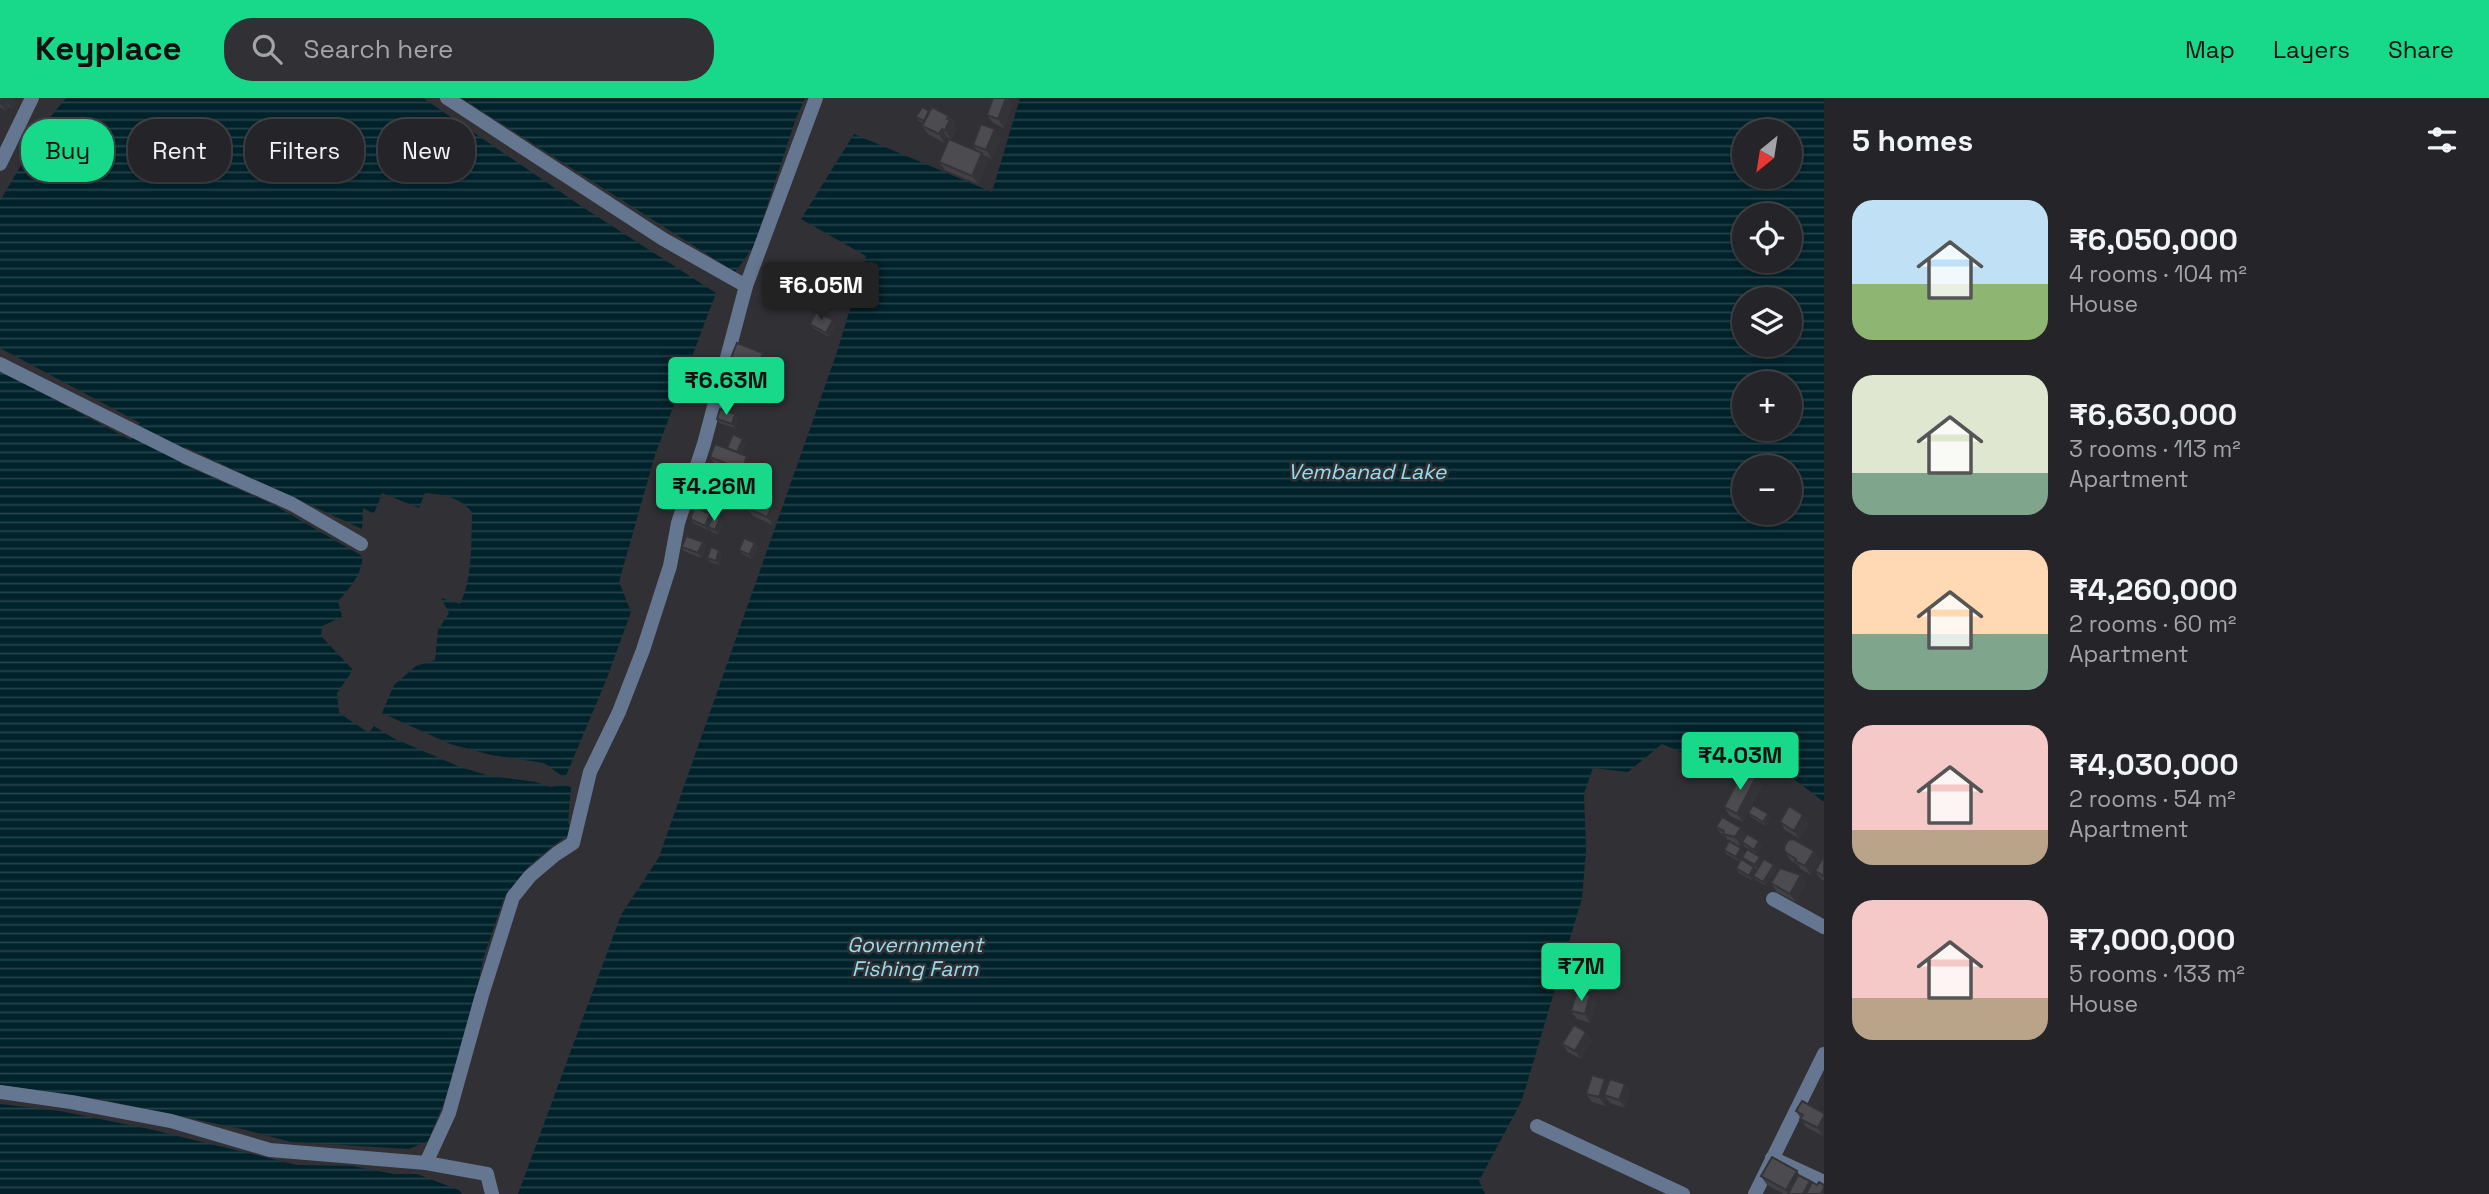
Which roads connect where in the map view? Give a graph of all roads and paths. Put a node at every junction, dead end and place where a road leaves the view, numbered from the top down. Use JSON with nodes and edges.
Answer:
{"nodes":[{"id":1,"x":32,"y":98,"type":"edge"},
{"id":2,"x":447,"y":98,"type":"edge"},
{"id":3,"x":816,"y":98,"type":"edge"},
{"id":4,"x":0,"y":164,"type":"edge"},
{"id":5,"x":746,"y":286,"type":"junction"},
{"id":6,"x":0,"y":364,"type":"edge"},
{"id":7,"x":361,"y":544,"type":"dead end"},
{"id":8,"x":1773,"y":899,"type":"dead end"},
{"id":9,"x":1824,"y":928,"type":"edge"},
{"id":10,"x":1824,"y":1054,"type":"edge"},
{"id":11,"x":0,"y":1092,"type":"edge"},
{"id":12,"x":1537,"y":1126,"type":"dead end"},
{"id":13,"x":1772,"y":1158,"type":"junction"},
{"id":14,"x":426,"y":1163,"type":"junction"},
{"id":15,"x":1824,"y":1182,"type":"edge"},
{"id":16,"x":492,"y":1194,"type":"edge"},
{"id":17,"x":1683,"y":1194,"type":"edge"},
{"id":18,"x":1755,"y":1194,"type":"edge"}],
"edges":[{"from":1,"to":4,"type":"street"},
{"from":2,"to":5,"type":"street"},
{"from":3,"to":5,"type":"street"},
{"from":5,"to":14,"type":"street"},
{"from":6,"to":7,"type":"street"},
{"from":8,"to":9,"type":"street"},
{"from":10,"to":13,"type":"street"},
{"from":11,"to":14,"type":"street"},
{"from":12,"to":17,"type":"street"},
{"from":13,"to":15,"type":"street"},
{"from":13,"to":18,"type":"street"},
{"from":14,"to":16,"type":"street"}]}
